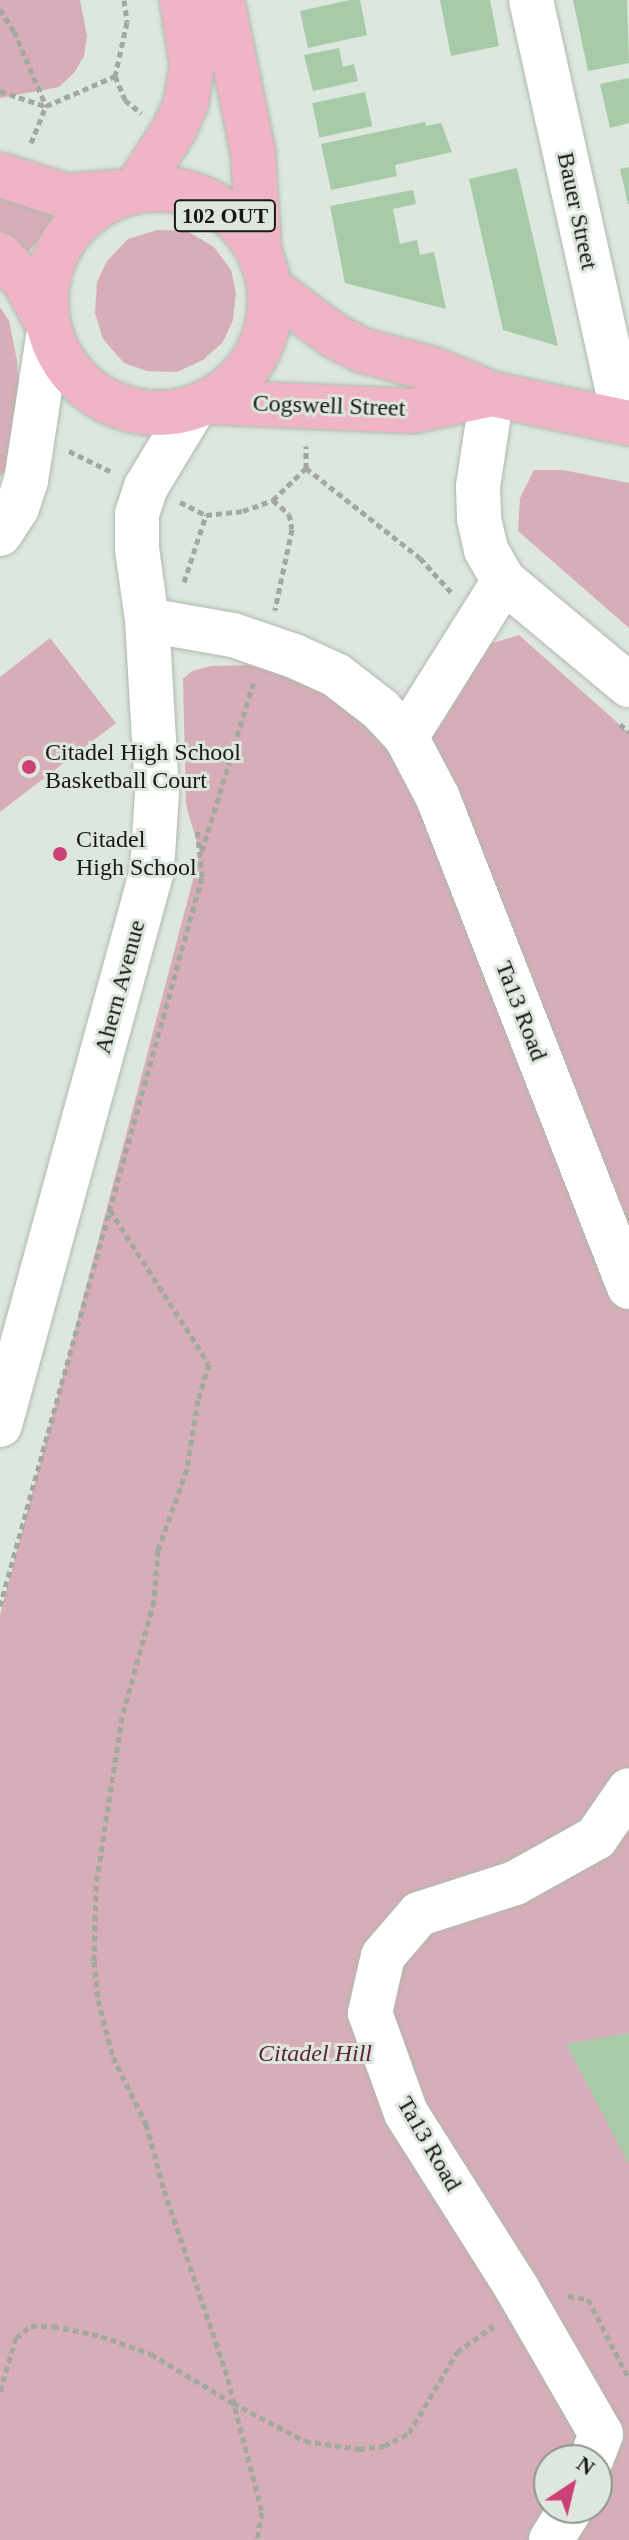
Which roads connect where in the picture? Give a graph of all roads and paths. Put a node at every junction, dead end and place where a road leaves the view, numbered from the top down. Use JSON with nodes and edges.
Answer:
{"nodes":[{"id":1,"x":124,"y":0,"type":"edge"},
{"id":2,"x":182,"y":0,"type":"edge"},
{"id":3,"x":222,"y":0,"type":"edge"},
{"id":4,"x":531,"y":0,"type":"edge"},
{"id":5,"x":0,"y":9,"type":"edge"},
{"id":6,"x":115,"y":76,"type":"junction"},
{"id":7,"x":0,"y":91,"type":"edge"},
{"id":8,"x":46,"y":106,"type":"junction"},
{"id":9,"x":145,"y":116,"type":"dead end"},
{"id":10,"x":31,"y":143,"type":"dead end"},
{"id":11,"x":0,"y":175,"type":"edge"},
{"id":12,"x":129,"y":189,"type":"junction"},
{"id":13,"x":259,"y":248,"type":"junction"},
{"id":14,"x":0,"y":255,"type":"edge"},
{"id":15,"x":274,"y":291,"type":"junction"},
{"id":16,"x":47,"y":329,"type":"junction"},
{"id":17,"x":492,"y":394,"type":"junction"},
{"id":18,"x":202,"y":406,"type":"junction"},
{"id":19,"x":626,"y":422,"type":"edge"},
{"id":20,"x":306,"y":431,"type":"dead end"},
{"id":21,"x":58,"y":448,"type":"dead end"},
{"id":22,"x":306,"y":468,"type":"junction"},
{"id":23,"x":121,"y":476,"type":"dead end"},
{"id":24,"x":0,"y":534,"type":"edge"},
{"id":25,"x":504,"y":581,"type":"junction"},
{"id":26,"x":181,"y":590,"type":"dead end"},
{"id":27,"x":457,"y":598,"type":"dead end"},
{"id":28,"x":147,"y":620,"type":"junction"},
{"id":29,"x":629,"y":685,"type":"edge"},
{"id":30,"x":406,"y":737,"type":"junction"},
{"id":31,"x":110,"y":1210,"type":"dead end"},
{"id":32,"x":629,"y":1287,"type":"edge"},
{"id":33,"x":0,"y":1425,"type":"edge"},
{"id":34,"x":629,"y":1790,"type":"edge"},
{"id":35,"x":528,"y":2307,"type":"junction"},
{"id":36,"x":468,"y":2341,"type":"dead end"},
{"id":37,"x":629,"y":2379,"type":"edge"},
{"id":38,"x":0,"y":2391,"type":"edge"},
{"id":39,"x":233,"y":2403,"type":"junction"},
{"id":40,"x":607,"y":2438,"type":"edge"},
{"id":41,"x":257,"y":2540,"type":"edge"}],
"edges":[{"from":1,"to":6,"type":"path"},
{"from":2,"to":12,"type":"main road"},
{"from":3,"to":13,"type":"main road"},
{"from":4,"to":19,"type":"street","name":"Bauer Street"},
{"from":5,"to":8,"type":"path"},
{"from":6,"to":8,"type":"path"},
{"from":6,"to":9,"type":"path"},
{"from":7,"to":8,"type":"path"},
{"from":8,"to":10,"type":"path"},
{"from":11,"to":12,"type":"main road","number":"102 OUT"},
{"from":12,"to":13,"type":"main road","number":"102 OUT"},
{"from":12,"to":16,"type":"main road"},
{"from":13,"to":15,"type":"main road","number":"102 OUT"},
{"from":14,"to":16,"type":"main road"},
{"from":15,"to":17,"type":"main road","name":"Cogswell Street"},
{"from":15,"to":18,"type":"main road"},
{"from":16,"to":18,"type":"main road"},
{"from":16,"to":24,"type":"street"},
{"from":17,"to":18,"type":"main road","name":"Cogswell Street"},
{"from":17,"to":19,"type":"main road","name":"Cogswell Street"},
{"from":17,"to":25,"type":"street"},
{"from":18,"to":28,"type":"street","name":"Ahern Avenue"},
{"from":20,"to":22,"type":"path"},
{"from":21,"to":23,"type":"path"},
{"from":22,"to":26,"type":"path"},
{"from":22,"to":27,"type":"path"},
{"from":25,"to":29,"type":"street"},
{"from":25,"to":30,"type":"street"},
{"from":28,"to":30,"type":"street","name":"Ta13 Road"},
{"from":28,"to":33,"type":"street","name":"Ahern Avenue"},
{"from":30,"to":32,"type":"street","name":"Ta13 Road"},
{"from":31,"to":39,"type":"path"},
{"from":34,"to":35,"type":"street","name":"Ta13 Road"},
{"from":35,"to":37,"type":"path"},
{"from":35,"to":40,"type":"street","name":"Ta13 Road"},
{"from":36,"to":39,"type":"path"},
{"from":38,"to":39,"type":"path"},
{"from":39,"to":41,"type":"path"}]}
